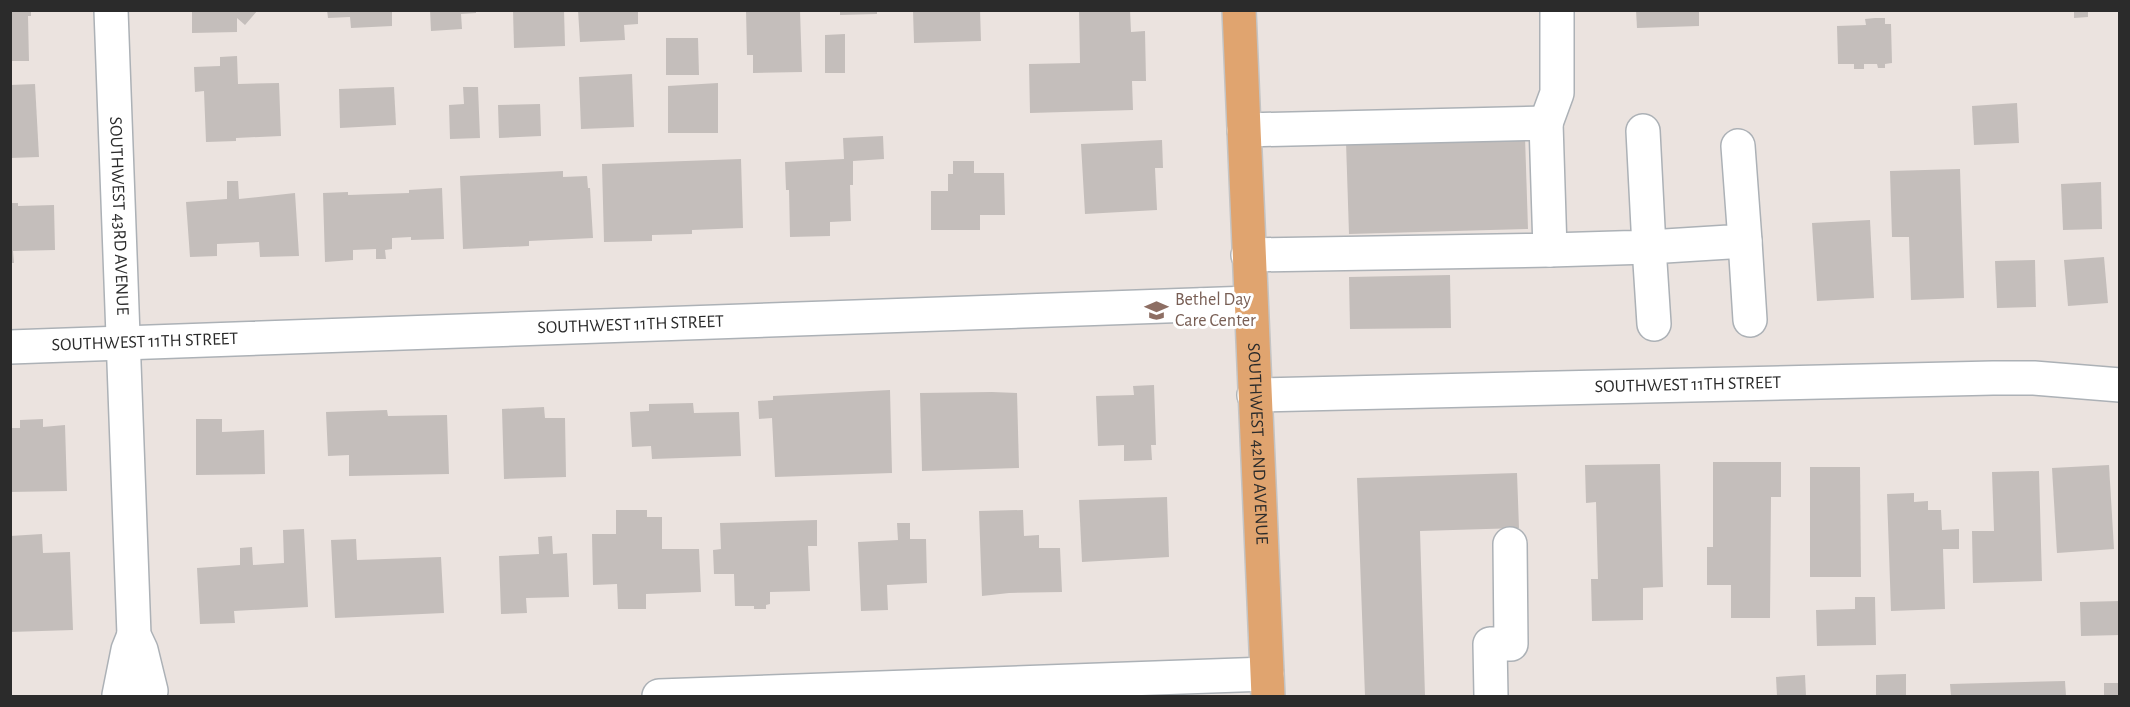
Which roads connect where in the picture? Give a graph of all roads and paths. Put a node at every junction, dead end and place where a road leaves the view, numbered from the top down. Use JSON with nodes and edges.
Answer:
{"nodes":[{"id":1,"x":111,"y":10,"type":"edge"},
{"id":2,"x":1239,"y":10,"type":"edge"},
{"id":3,"x":1557,"y":10,"type":"edge"},
{"id":4,"x":1546,"y":123,"type":"junction"},
{"id":5,"x":1244,"y":130,"type":"junction"},
{"id":6,"x":1643,"y":131,"type":"dead end"},
{"id":7,"x":1738,"y":146,"type":"dead end"},
{"id":8,"x":1745,"y":241,"type":"junction"},
{"id":9,"x":1649,"y":247,"type":"junction"},
{"id":10,"x":1550,"y":250,"type":"junction"},
{"id":11,"x":1248,"y":255,"type":"junction"},
{"id":12,"x":1250,"y":303,"type":"junction"},
{"id":13,"x":1750,"y":320,"type":"dead end"},
{"id":14,"x":1654,"y":324,"type":"dead end"},
{"id":15,"x":124,"y":343,"type":"junction"},
{"id":16,"x":10,"y":347,"type":"edge"},
{"id":17,"x":2120,"y":385,"type":"edge"},
{"id":18,"x":1254,"y":395,"type":"junction"},
{"id":19,"x":1510,"y":544,"type":"dead end"},
{"id":20,"x":134,"y":635,"type":"junction"},
{"id":21,"x":1268,"y":685,"type":"edge"},
{"id":22,"x":156,"y":695,"type":"edge"},
{"id":23,"x":118,"y":696,"type":"edge"},
{"id":24,"x":659,"y":696,"type":"edge"},
{"id":25,"x":1491,"y":696,"type":"edge"}],
"edges":[{"from":1,"to":15,"type":"street","name":"SOUTHWEST 43RD AVENUE"},
{"from":2,"to":5,"type":"main road","name":"SOUTHWEST 42ND AVENUE"},
{"from":3,"to":4,"type":"street"},
{"from":4,"to":5,"type":"street"},
{"from":4,"to":10,"type":"street"},
{"from":5,"to":11,"type":"main road","name":"SOUTHWEST 42ND AVENUE"},
{"from":6,"to":9,"type":"street"},
{"from":7,"to":8,"type":"street"},
{"from":8,"to":9,"type":"street"},
{"from":8,"to":13,"type":"street"},
{"from":9,"to":10,"type":"street"},
{"from":9,"to":14,"type":"street"},
{"from":10,"to":11,"type":"street"},
{"from":11,"to":12,"type":"main road","name":"SOUTHWEST 42ND AVENUE"},
{"from":12,"to":15,"type":"street","name":"SOUTHWEST 11TH STREET"},
{"from":12,"to":18,"type":"main road","name":"SOUTHWEST 42ND AVENUE"},
{"from":15,"to":16,"type":"street","name":"SOUTHWEST 11TH STREET"},
{"from":15,"to":20,"type":"street","name":"SOUTHWEST 43RD AVENUE"},
{"from":17,"to":18,"type":"street","name":"SOUTHWEST 11TH STREET"},
{"from":18,"to":21,"type":"main road","name":"SOUTHWEST 42ND AVENUE"},
{"from":19,"to":25,"type":"street"},
{"from":20,"to":22,"type":"street","name":"SOUTHWEST 43RD AVENUE"},
{"from":20,"to":23,"type":"street","name":"SOUTHWEST 43RD AVENUE"},
{"from":21,"to":24,"type":"street"},
{"from":22,"to":23,"type":"street"}]}
